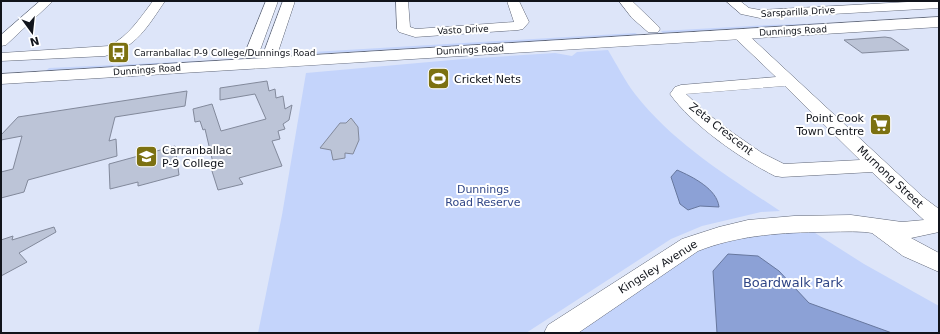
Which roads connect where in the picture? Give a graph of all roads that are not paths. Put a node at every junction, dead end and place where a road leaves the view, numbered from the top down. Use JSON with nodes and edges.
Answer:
{"nodes":[{"id":1,"x":47,"y":1,"type":"edge"},
{"id":2,"x":159,"y":1,"type":"edge"},
{"id":3,"x":272,"y":1,"type":"edge"},
{"id":4,"x":289,"y":1,"type":"edge"},
{"id":5,"x":402,"y":1,"type":"edge"},
{"id":6,"x":513,"y":1,"type":"edge"},
{"id":7,"x":625,"y":1,"type":"edge"},
{"id":8,"x":732,"y":1,"type":"edge"},
{"id":9,"x":939,"y":4,"type":"edge"},
{"id":10,"x":939,"y":13,"type":"edge"},
{"id":11,"x":843,"y":18,"type":"junction"},
{"id":12,"x":939,"y":22,"type":"edge"},
{"id":13,"x":894,"y":25,"type":"junction"},
{"id":14,"x":652,"y":34,"type":"junction"},
{"id":15,"x":739,"y":34,"type":"junction"},
{"id":16,"x":1,"y":42,"type":"edge"},
{"id":17,"x":259,"y":58,"type":"junction"},
{"id":18,"x":3,"y":69,"type":"edge"},
{"id":19,"x":789,"y":81,"type":"junction"},
{"id":20,"x":878,"y":165,"type":"junction"},
{"id":21,"x":931,"y":221,"type":"edge"},
{"id":22,"x":872,"y":226,"type":"junction"},
{"id":23,"x":937,"y":262,"type":"edge"},
{"id":24,"x":557,"y":333,"type":"edge"}],
"edges":[{"from":1,"to":16,"type":"street"},
{"from":2,"to":18,"type":"street"},
{"from":3,"to":17,"type":"street"},
{"from":4,"to":17,"type":"street"},
{"from":5,"to":6,"type":"street","name":"Vasto Drive"},
{"from":7,"to":14,"type":"street"},
{"from":8,"to":9,"type":"street","name":"Sarsparilla Drive"},
{"from":10,"to":11,"type":"main road","name":"Dunnings Road"},
{"from":11,"to":13,"type":"main road"},
{"from":11,"to":14,"type":"main road","name":"Dunnings Road"},
{"from":12,"to":13,"type":"main road","name":"Dunnings Road"},
{"from":13,"to":15,"type":"main road","name":"Dunnings Road"},
{"from":14,"to":15,"type":"main road","name":"Dunnings Road"},
{"from":14,"to":17,"type":"main road","name":"Dunnings Road"},
{"from":15,"to":19,"type":"street","name":"Murnong Street"},
{"from":17,"to":18,"type":"main road","name":"Dunnings Road"},
{"from":19,"to":20,"type":"street","name":"Murnong Street"},
{"from":19,"to":20,"type":"street","name":"Zeta Crescent"},
{"from":20,"to":21,"type":"street","name":"Murnong Street"},
{"from":21,"to":22,"type":"street","name":"Kingsley Avenue"},
{"from":21,"to":23,"type":"street"},
{"from":22,"to":23,"type":"street"},
{"from":22,"to":24,"type":"street","name":"Kingsley Avenue"}]}
